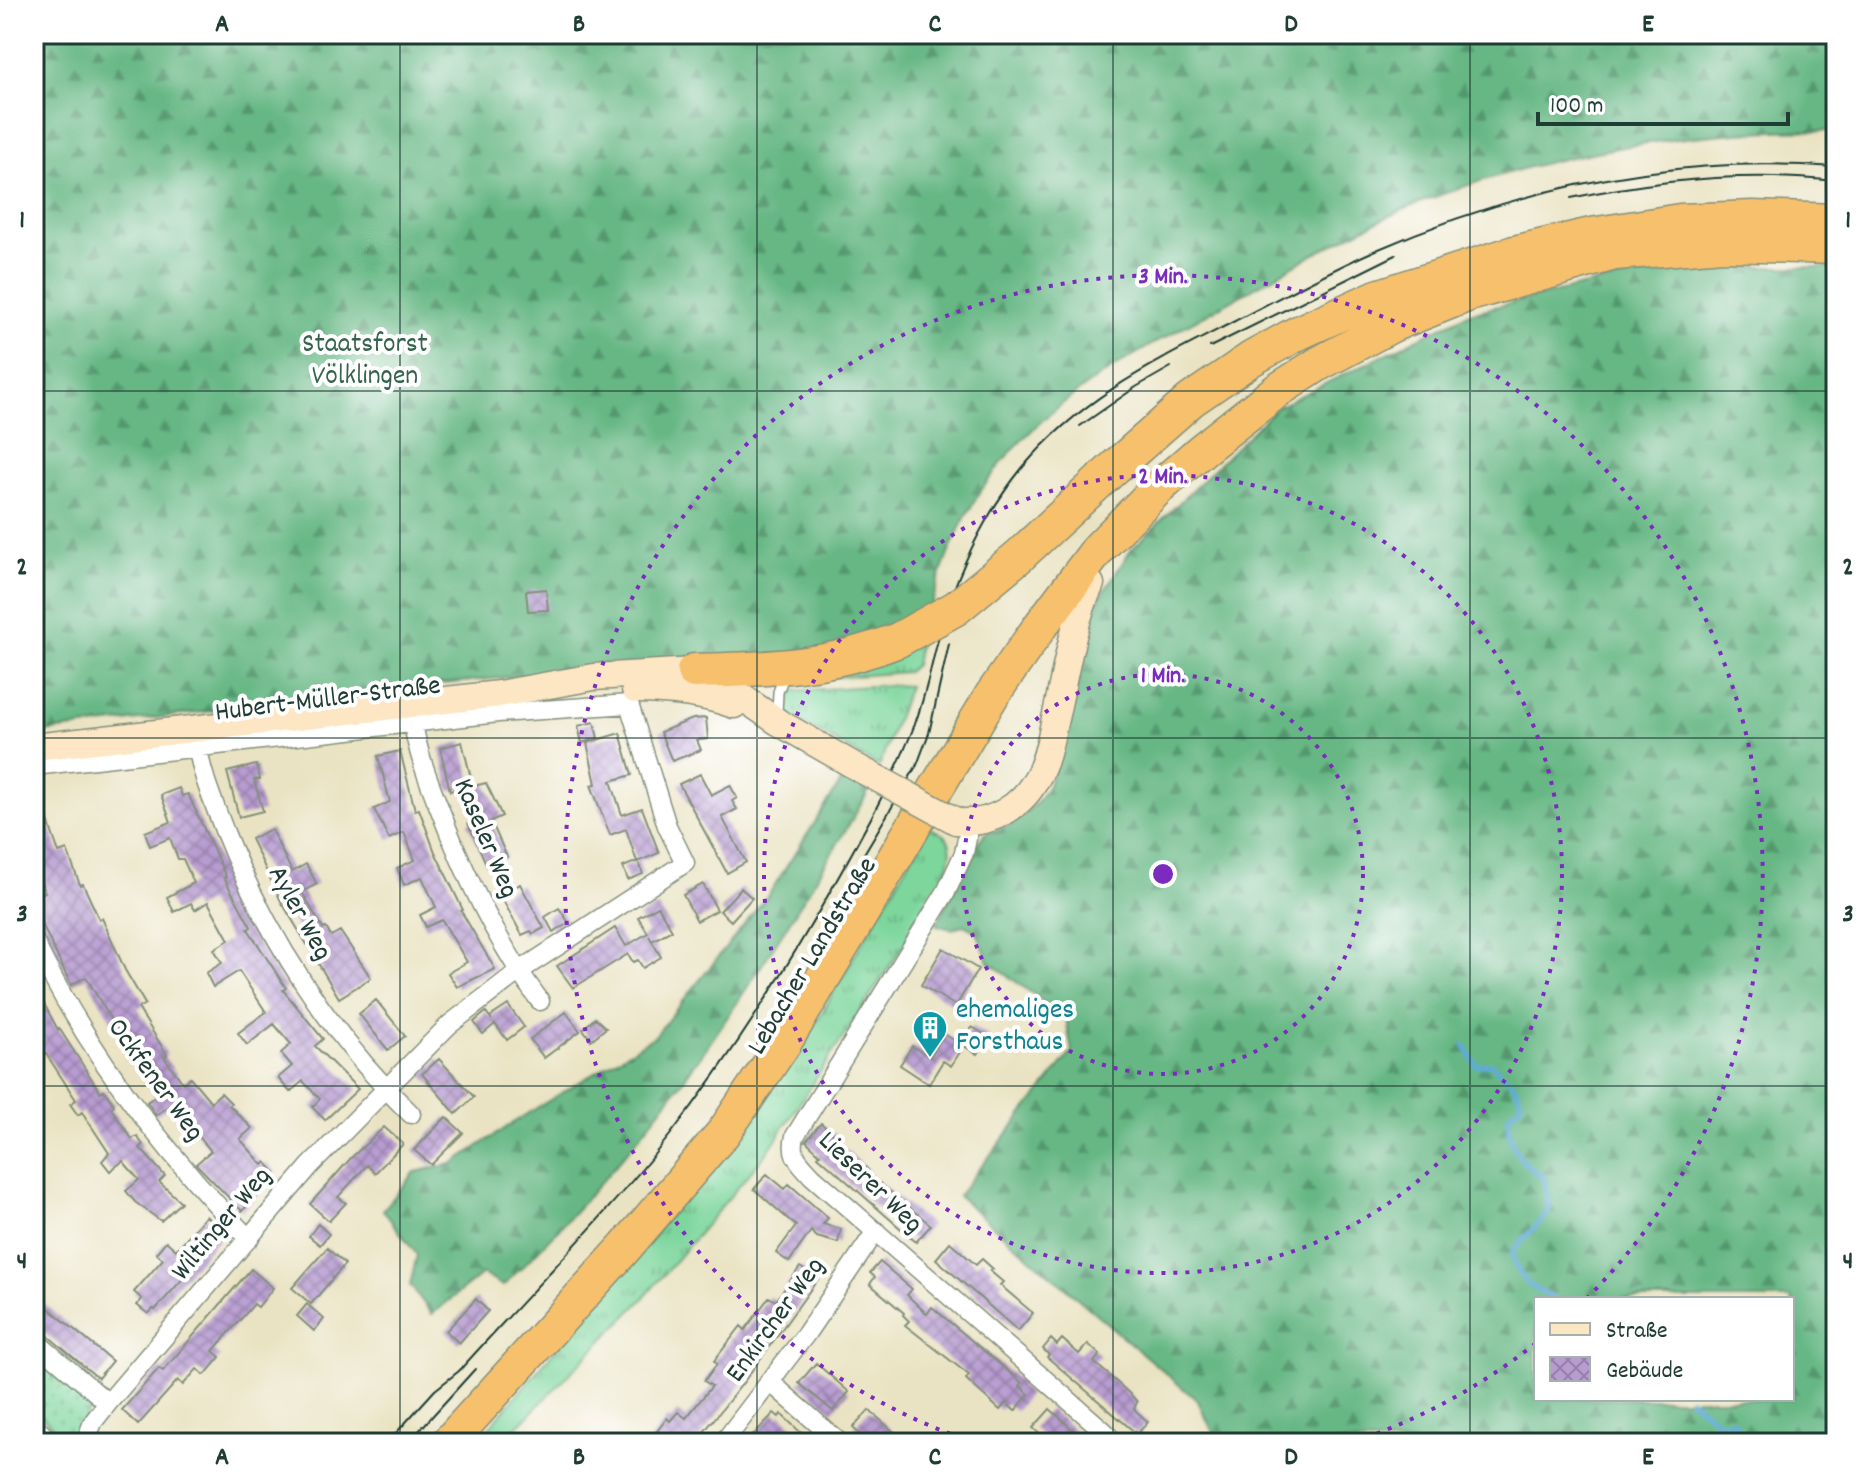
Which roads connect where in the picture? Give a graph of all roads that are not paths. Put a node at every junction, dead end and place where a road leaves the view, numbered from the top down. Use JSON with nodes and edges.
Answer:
{"nodes":[{"id":1,"x":1836,"y":221,"type":"edge"},
{"id":2,"x":1836,"y":247,"type":"edge"},
{"id":3,"x":1479,"y":265,"type":"junction"},
{"id":4,"x":1156,"y":490,"type":"junction"},
{"id":5,"x":1091,"y":584,"type":"joint"},
{"id":6,"x":789,"y":668,"type":"junction"},
{"id":7,"x":694,"y":671,"type":"junction"},
{"id":8,"x":499,"y":694,"type":"junction"},
{"id":9,"x":627,"y":697,"type":"junction"},
{"id":10,"x":413,"y":722,"type":"junction"},
{"id":11,"x":778,"y":722,"type":"junction"},
{"id":12,"x":34,"y":747,"type":"edge"},
{"id":13,"x":198,"y":748,"type":"junction"},
{"id":14,"x":34,"y":766,"type":"edge"},
{"id":15,"x":963,"y":822,"type":"junction"},
{"id":16,"x":34,"y":941,"type":"edge"},
{"id":17,"x":518,"y":972,"type":"junction"},
{"id":18,"x":540,"y":1001,"type":"dead end"},
{"id":19,"x":385,"y":1088,"type":"junction"},
{"id":20,"x":411,"y":1114,"type":"dead end"},
{"id":21,"x":876,"y":1231,"type":"junction"},
{"id":22,"x":249,"y":1239,"type":"junction"},
{"id":23,"x":34,"y":1340,"type":"edge"},
{"id":24,"x":769,"y":1381,"type":"junction"},
{"id":25,"x":108,"y":1403,"type":"junction"},
{"id":26,"x":34,"y":1426,"type":"edge"},
{"id":27,"x":52,"y":1443,"type":"edge"},
{"id":28,"x":85,"y":1443,"type":"edge"},
{"id":29,"x":422,"y":1443,"type":"edge"},
{"id":30,"x":448,"y":1443,"type":"edge"},
{"id":31,"x":723,"y":1443,"type":"edge"},
{"id":32,"x":840,"y":1443,"type":"edge"},
{"id":33,"x":1114,"y":1443,"type":"edge"}],
"edges":[{"from":1,"to":3,"type":"highway"},
{"from":2,"to":4,"type":"highway","name":"Lebacher Landstraße"},
{"from":3,"to":6,"type":"highway","bridge":true},
{"from":3,"to":29,"type":"highway","name":"Lebacher Landstraße"},
{"from":4,"to":5,"type":"highway"},
{"from":4,"to":30,"type":"highway","name":"Lebacher Landstraße"},
{"from":5,"to":15,"type":"main road"},
{"from":6,"to":7,"type":"highway"},
{"from":6,"to":11,"type":"lane"},
{"from":7,"to":8,"type":"main road","name":"Hubert-Müller-Straße"},
{"from":7,"to":11,"type":"main road","name":"Hubert-Müller-Straße"},
{"from":8,"to":9,"type":"main road","name":"Hubert-Müller-Straße"},
{"from":8,"to":12,"type":"main road","name":"Hubert-Müller-Straße"},
{"from":9,"to":10,"type":"street","name":"Hubert-Müller-Straße"},
{"from":9,"to":11,"type":"main road","name":"Hubert-Müller-Straße"},
{"from":9,"to":17,"type":"street","name":"Wiltinger Weg"},
{"from":10,"to":13,"type":"street","name":"Hubert-Müller-Straße"},
{"from":10,"to":17,"type":"street","name":"Kaseler Weg"},
{"from":11,"to":15,"type":"main road","name":"Hubert-Müller-Straße","bridge":true},
{"from":13,"to":14,"type":"street","name":"Hubert-Müller-Straße"},
{"from":13,"to":19,"type":"street","name":"Ayler Weg"},
{"from":15,"to":21,"type":"street","name":"Lieserer Weg"},
{"from":16,"to":22,"type":"street","name":"Ockfener Weg"},
{"from":17,"to":18,"type":"street"},
{"from":17,"to":19,"type":"street","name":"Wiltinger Weg"},
{"from":19,"to":20,"type":"street"},
{"from":19,"to":22,"type":"street","name":"Wiltinger Weg"},
{"from":21,"to":24,"type":"street","name":"Enkircher Weg"},
{"from":21,"to":33,"type":"street","name":"Lieserer Weg"},
{"from":22,"to":25,"type":"street","name":"Wiltinger Weg"},
{"from":23,"to":25,"type":"street"},
{"from":24,"to":31,"type":"street","name":"Enkircher Weg"},
{"from":24,"to":32,"type":"street"},
{"from":25,"to":28,"type":"street","name":"Wiltinger Weg"},
{"from":26,"to":27,"type":"street"}]}
